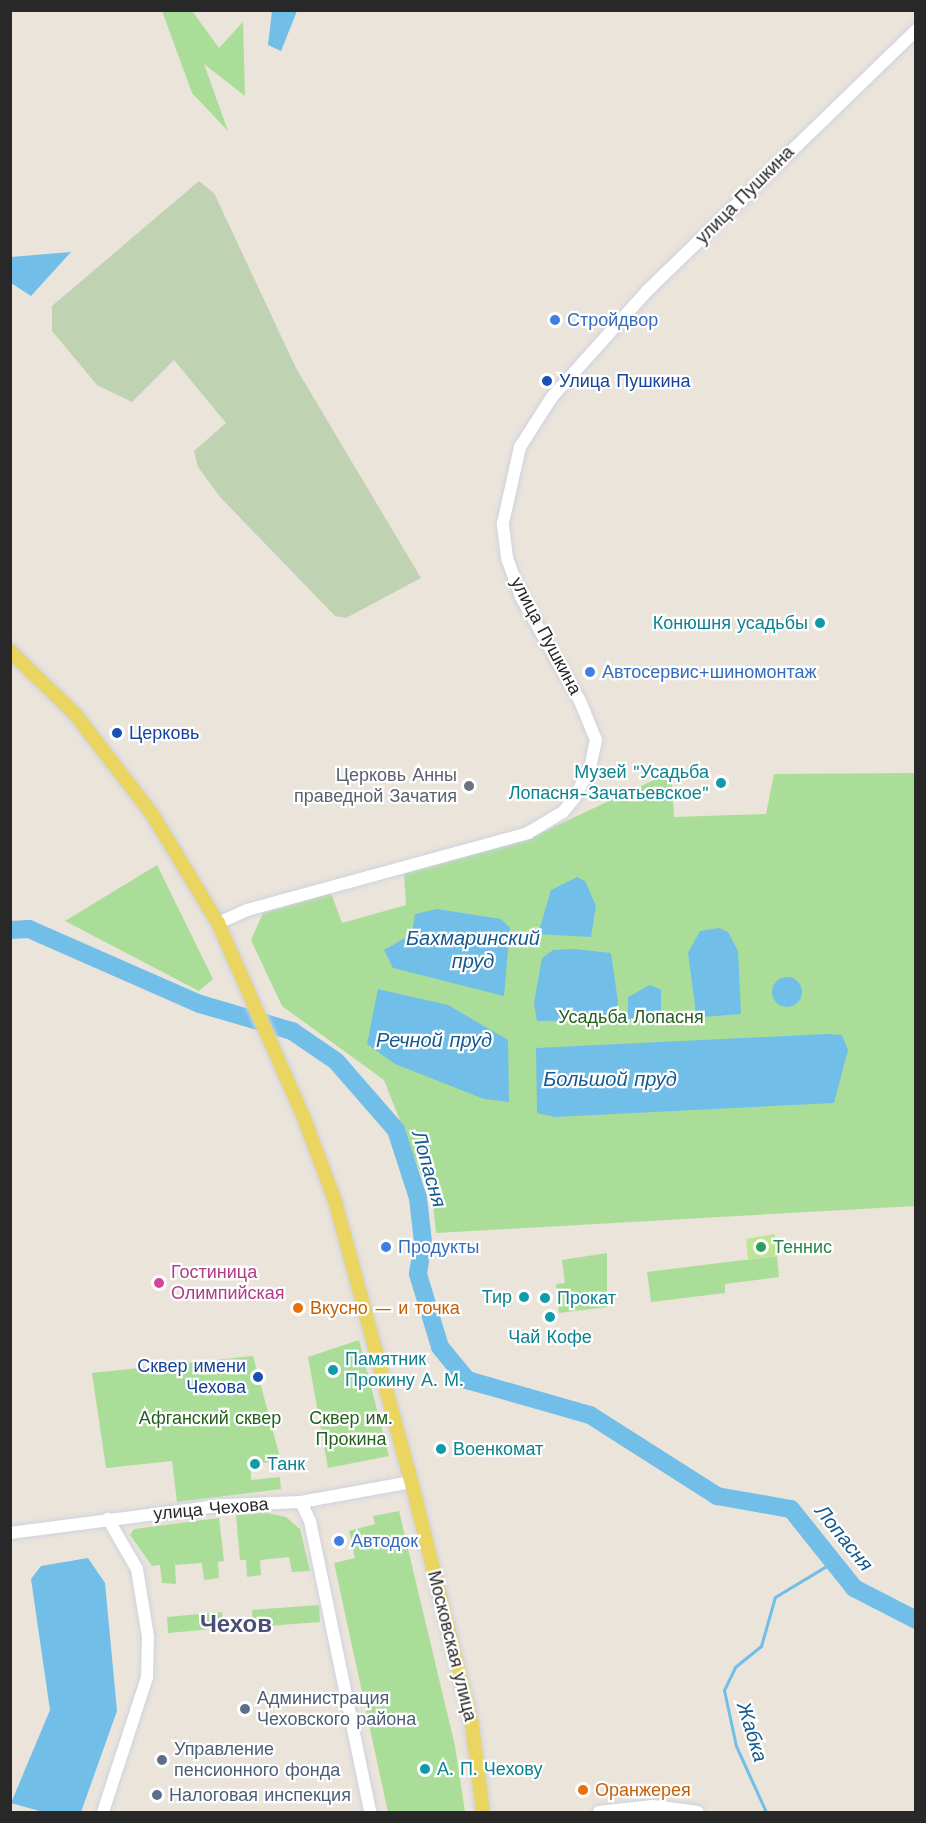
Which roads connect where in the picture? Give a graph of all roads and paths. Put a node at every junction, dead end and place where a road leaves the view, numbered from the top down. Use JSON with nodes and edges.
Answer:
{"nodes":[{"id":1,"x":915,"y":31,"type":"edge"},
{"id":2,"x":10,"y":651,"type":"edge"},
{"id":3,"x":218,"y":923,"type":"junction"},
{"id":4,"x":411,"y":1482,"type":"junction"},
{"id":5,"x":302,"y":1502,"type":"junction"},
{"id":6,"x":108,"y":1519,"type":"junction"},
{"id":7,"x":10,"y":1533,"type":"edge"},
{"id":8,"x":103,"y":1812,"type":"edge"},
{"id":9,"x":370,"y":1812,"type":"edge"},
{"id":10,"x":483,"y":1812,"type":"edge"},
{"id":11,"x":599,"y":1812,"type":"edge"},
{"id":12,"x":698,"y":1812,"type":"edge"}],
"edges":[{"from":1,"to":3,"type":"main road","name":"улица Пушкина"},
{"from":2,"to":3,"type":"main road","name":"Московская улица"},
{"from":3,"to":4,"type":"main road","name":"Московская улица"},
{"from":4,"to":5,"type":"main road","name":"улица Чехова"},
{"from":4,"to":10,"type":"main road","name":"Московская улица"},
{"from":5,"to":6,"type":"main road","name":"улица Чехова"},
{"from":5,"to":9,"type":"main road"},
{"from":6,"to":7,"type":"main road","name":"улица Чехова"},
{"from":6,"to":8,"type":"main road"},
{"from":11,"to":12,"type":"main road"}]}
